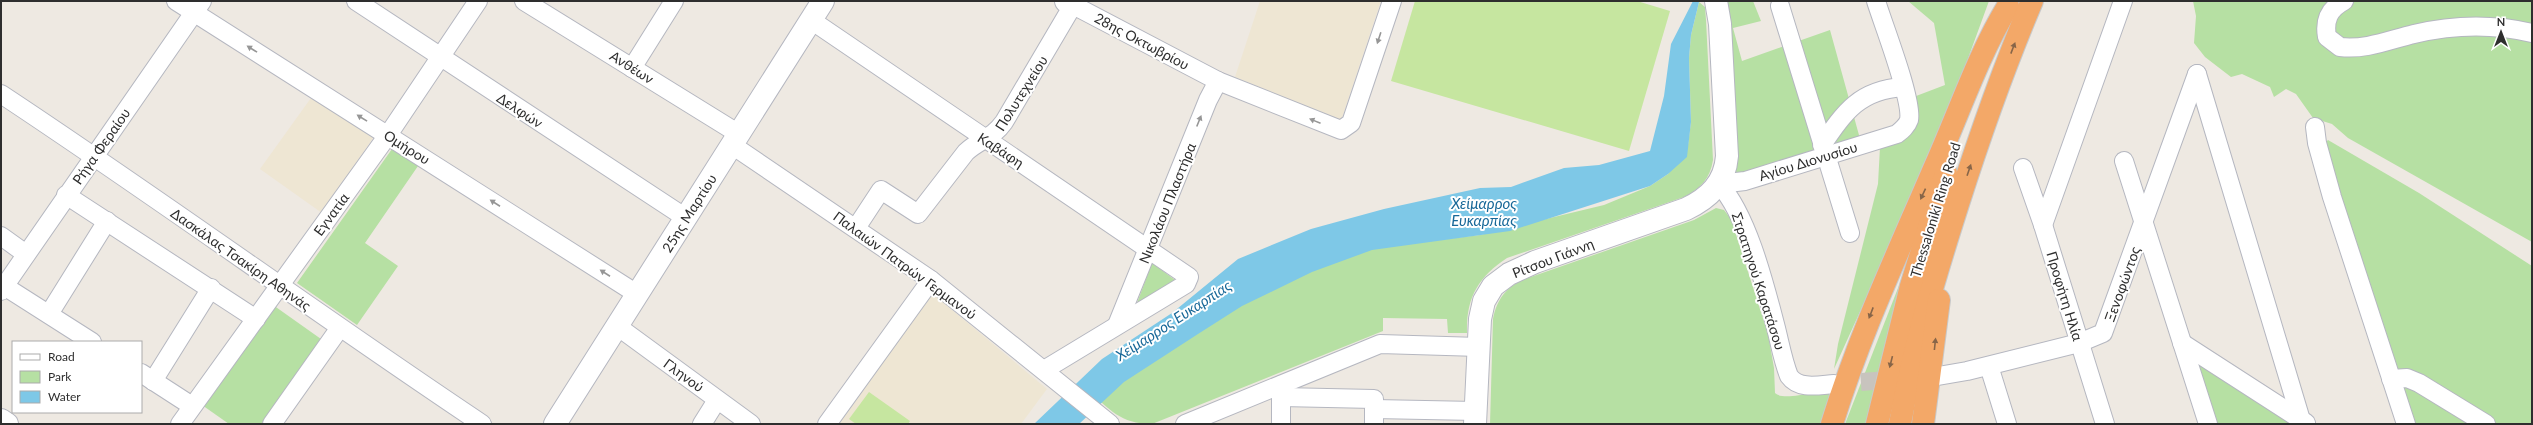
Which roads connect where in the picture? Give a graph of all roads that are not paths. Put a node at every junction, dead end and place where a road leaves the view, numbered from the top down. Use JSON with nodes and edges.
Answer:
{"nodes":[{"id":1,"x":176,"y":1,"type":"edge"},
{"id":2,"x":356,"y":1,"type":"edge"},
{"id":3,"x":478,"y":1,"type":"edge"},
{"id":4,"x":524,"y":1,"type":"edge"},
{"id":5,"x":674,"y":1,"type":"edge"},
{"id":6,"x":823,"y":1,"type":"edge"},
{"id":7,"x":1392,"y":1,"type":"edge"},
{"id":8,"x":1716,"y":1,"type":"edge"},
{"id":9,"x":1876,"y":1,"type":"edge"},
{"id":10,"x":2032,"y":1,"type":"edge"},
{"id":11,"x":2123,"y":1,"type":"edge"},
{"id":12,"x":2344,"y":1,"type":"edge"},
{"id":13,"x":1072,"y":2,"type":"edge"},
{"id":14,"x":2009,"y":3,"type":"edge"},
{"id":15,"x":1780,"y":6,"type":"dead end"},
{"id":16,"x":198,"y":7,"type":"edge"},
{"id":17,"x":811,"y":20,"type":"junction"},
{"id":18,"x":2532,"y":33,"type":"edge"},
{"id":19,"x":440,"y":58,"type":"junction"},
{"id":20,"x":632,"y":68,"type":"junction"},
{"id":21,"x":1218,"y":81,"type":"junction"},
{"id":22,"x":1903,"y":87,"type":"junction"},
{"id":23,"x":1,"y":94,"type":"edge"},
{"id":24,"x":2315,"y":126,"type":"dead end"},
{"id":25,"x":388,"y":135,"type":"junction"},
{"id":26,"x":736,"y":140,"type":"junction"},
{"id":27,"x":984,"y":140,"type":"junction"},
{"id":28,"x":1824,"y":150,"type":"junction"},
{"id":29,"x":94,"y":156,"type":"junction"},
{"id":30,"x":2124,"y":161,"type":"dead end"},
{"id":31,"x":2024,"y":168,"type":"dead end"},
{"id":32,"x":1719,"y":184,"type":"junction"},
{"id":33,"x":66,"y":195,"type":"junction"},
{"id":34,"x":686,"y":218,"type":"junction"},
{"id":35,"x":107,"y":221,"type":"junction"},
{"id":36,"x":2144,"y":222,"type":"junction"},
{"id":37,"x":2043,"y":225,"type":"junction"},
{"id":38,"x":856,"y":228,"type":"junction"},
{"id":39,"x":1850,"y":233,"type":"dead end"},
{"id":40,"x":1,"y":236,"type":"edge"},
{"id":41,"x":1944,"y":247,"type":"junction"},
{"id":42,"x":1149,"y":248,"type":"junction"},
{"id":43,"x":26,"y":254,"type":"junction"},
{"id":44,"x":931,"y":280,"type":"junction"},
{"id":45,"x":279,"y":286,"type":"junction"},
{"id":46,"x":3,"y":288,"type":"edge"},
{"id":47,"x":211,"y":288,"type":"junction"},
{"id":48,"x":638,"y":294,"type":"junction"},
{"id":49,"x":49,"y":314,"type":"junction"},
{"id":50,"x":256,"y":318,"type":"junction"},
{"id":51,"x":1117,"y":325,"type":"junction"},
{"id":52,"x":617,"y":326,"type":"junction"},
{"id":53,"x":339,"y":329,"type":"junction"},
{"id":54,"x":90,"y":341,"type":"edge"},
{"id":55,"x":2079,"y":343,"type":"junction"},
{"id":56,"x":2182,"y":343,"type":"junction"},
{"id":57,"x":1478,"y":347,"type":"junction"},
{"id":58,"x":1989,"y":366,"type":"junction"},
{"id":59,"x":1044,"y":370,"type":"junction"},
{"id":60,"x":1938,"y":376,"type":"dead end"},
{"id":61,"x":147,"y":377,"type":"edge"},
{"id":62,"x":2391,"y":380,"type":"junction"},
{"id":63,"x":1834,"y":384,"type":"tunnel mouth"},
{"id":64,"x":1281,"y":391,"type":"junction"},
{"id":65,"x":717,"y":400,"type":"junction"},
{"id":66,"x":1374,"y":416,"type":"edge"},
{"id":67,"x":189,"y":418,"type":"edge"},
{"id":68,"x":1476,"y":418,"type":"edge"},
{"id":69,"x":1,"y":420,"type":"edge"},
{"id":70,"x":2305,"y":422,"type":"edge"},
{"id":71,"x":559,"y":423,"type":"edge"},
{"id":72,"x":7,"y":424,"type":"edge"},
{"id":73,"x":272,"y":424,"type":"edge"},
{"id":74,"x":482,"y":424,"type":"edge"},
{"id":75,"x":702,"y":424,"type":"edge"},
{"id":76,"x":751,"y":424,"type":"edge"},
{"id":77,"x":827,"y":424,"type":"edge"},
{"id":78,"x":1110,"y":424,"type":"edge"},
{"id":79,"x":1185,"y":424,"type":"edge"},
{"id":80,"x":1281,"y":424,"type":"edge"},
{"id":81,"x":1832,"y":424,"type":"edge"},
{"id":82,"x":1877,"y":424,"type":"edge"},
{"id":83,"x":1900,"y":424,"type":"edge"},
{"id":84,"x":1923,"y":424,"type":"edge"},
{"id":85,"x":2007,"y":424,"type":"edge"},
{"id":86,"x":2105,"y":424,"type":"edge"},
{"id":87,"x":2208,"y":424,"type":"edge"},
{"id":88,"x":2406,"y":424,"type":"edge"},
{"id":89,"x":2486,"y":424,"type":"edge"}],
"edges":[{"from":1,"to":16,"type":"street","name":"Ομήρου"},
{"from":2,"to":19,"type":"street","name":"Δελφών"},
{"from":3,"to":19,"type":"street","name":"Εγνατία"},
{"from":4,"to":20,"type":"street","name":"Ανθέων"},
{"from":5,"to":20,"type":"street"},
{"from":6,"to":17,"type":"street","name":"25ης Μαρτίου"},
{"from":7,"to":21,"type":"street","name":"28ης Οκτωβρίου","one_way":true},
{"from":8,"to":32,"type":"street"},
{"from":9,"to":22,"type":"street"},
{"from":41,"to":10,"type":"highway","name":"Thessaloniki Ring Road","one_way":true},
{"from":11,"to":37,"type":"street"},
{"from":12,"to":18,"type":"street"},
{"from":13,"to":21,"type":"street","name":"28ης Οκτωβρίου"},
{"from":13,"to":27,"type":"street","name":"Πολυτεχνείου"},
{"from":14,"to":81,"type":"highway","one_way":true},
{"from":14,"to":82,"type":"highway","name":"Thessaloniki Ring Road","one_way":true},
{"from":15,"to":28,"type":"street"},
{"from":25,"to":16,"type":"street","name":"Ομήρου","one_way":true},
{"from":16,"to":29,"type":"street","name":"Ρήγα Φεραίου"},
{"from":17,"to":26,"type":"street","name":"25ης Μαρτίου"},
{"from":17,"to":27,"type":"street","name":"Καβάφη"},
{"from":19,"to":25,"type":"street","name":"Εγνατία"},
{"from":19,"to":34,"type":"street","name":"Δελφών"},
{"from":20,"to":26,"type":"street","name":"Ανθέων"},
{"from":42,"to":21,"type":"street","name":"Νικολάου Πλαστήρα","one_way":true},
{"from":22,"to":28,"type":"street"},
{"from":22,"to":28,"type":"street","name":"Αγίου Διονυσίου"},
{"from":23,"to":29,"type":"street","name":"Δασκάλας Τσακίρη Αθηνάς"},
{"from":24,"to":62,"type":"street"},
{"from":25,"to":45,"type":"street","name":"Εγνατία"},
{"from":48,"to":25,"type":"street","name":"Ομήρου","one_way":true},
{"from":26,"to":34,"type":"street","name":"25ης Μαρτίου"},
{"from":26,"to":38,"type":"street","name":"Παλαιών Πατρών Γερμανού"},
{"from":27,"to":38,"type":"street","name":"Πολυτεχνείου"},
{"from":27,"to":42,"type":"street","name":"Καβάφη"},
{"from":28,"to":32,"type":"street","name":"Αγίου Διονυσίου"},
{"from":28,"to":39,"type":"street"},
{"from":29,"to":33,"type":"street","name":"Ρήγα Φεραίου"},
{"from":29,"to":45,"type":"street","name":"Δασκάλας Τσακίρη Αθηνάς"},
{"from":30,"to":36,"type":"street"},
{"from":31,"to":37,"type":"street","name":"Προφήτη Ηλία"},
{"from":32,"to":57,"type":"street","name":"Ρίτσου Γιάννη"},
{"from":32,"to":63,"type":"street","name":"Στρατηγού Καρατάσου"},
{"from":33,"to":35,"type":"street"},
{"from":33,"to":43,"type":"street","name":"Ρήγα Φεραίου"},
{"from":34,"to":48,"type":"street","name":"25ης Μαρτίου"},
{"from":35,"to":47,"type":"street"},
{"from":35,"to":49,"type":"street"},
{"from":36,"to":55,"type":"street","name":"Ξενοφώντος"},
{"from":36,"to":56,"type":"street"},
{"from":36,"to":70,"type":"street","name":"Ξενοφώντος"},
{"from":37,"to":55,"type":"street","name":"Προφήτη Ηλία"},
{"from":38,"to":44,"type":"street","name":"Παλαιών Πατρών Γερμανού"},
{"from":40,"to":43,"type":"street"},
{"from":41,"to":83,"type":"highway","name":"Thessaloniki Ring Road"},
{"from":84,"to":41,"type":"highway","one_way":true},
{"from":42,"to":51,"type":"street","name":"Νικολάου Πλαστήρα"},
{"from":42,"to":51,"type":"street","name":"Καβάφη"},
{"from":43,"to":46,"type":"street","name":"Ρήγα Φεραίου"},
{"from":44,"to":59,"type":"street","name":"Παλαιών Πατρών Γερμανού"},
{"from":44,"to":77,"type":"street"},
{"from":45,"to":50,"type":"street","name":"Εγνατία"},
{"from":45,"to":53,"type":"street","name":"Δασκάλας Τσακίρη Αθηνάς"},
{"from":46,"to":49,"type":"street"},
{"from":47,"to":50,"type":"street"},
{"from":47,"to":61,"type":"street"},
{"from":48,"to":52,"type":"street","name":"25ης Μαρτίου"},
{"from":49,"to":54,"type":"street"},
{"from":50,"to":67,"type":"street","name":"Εγνατία"},
{"from":51,"to":59,"type":"street"},
{"from":52,"to":65,"type":"street","name":"Γληνού"},
{"from":52,"to":71,"type":"street","name":"25ης Μαρτίου"},
{"from":53,"to":73,"type":"street"},
{"from":53,"to":74,"type":"street","name":"Δασκάλας Τσακίρη Αθηνάς"},
{"from":55,"to":58,"type":"street","name":"Ξενοφώντος"},
{"from":55,"to":86,"type":"street","name":"Προφήτη Ηλία"},
{"from":56,"to":70,"type":"street"},
{"from":56,"to":87,"type":"street"},
{"from":57,"to":64,"type":"street"},
{"from":57,"to":68,"type":"street","name":"Ρίτσου Γιάννη"},
{"from":58,"to":60,"type":"street","name":"Ξενοφώντος"},
{"from":58,"to":85,"type":"street"},
{"from":59,"to":78,"type":"street","name":"Παλαιών Πατρών Γερμανού"},
{"from":61,"to":67,"type":"street"},
{"from":62,"to":88,"type":"street"},
{"from":62,"to":89,"type":"street"},
{"from":64,"to":66,"type":"street"},
{"from":64,"to":79,"type":"street"},
{"from":64,"to":80,"type":"street"},
{"from":65,"to":75,"type":"street"},
{"from":65,"to":76,"type":"street","name":"Γληνού"},
{"from":66,"to":68,"type":"street"},
{"from":69,"to":72,"type":"street"}]}
